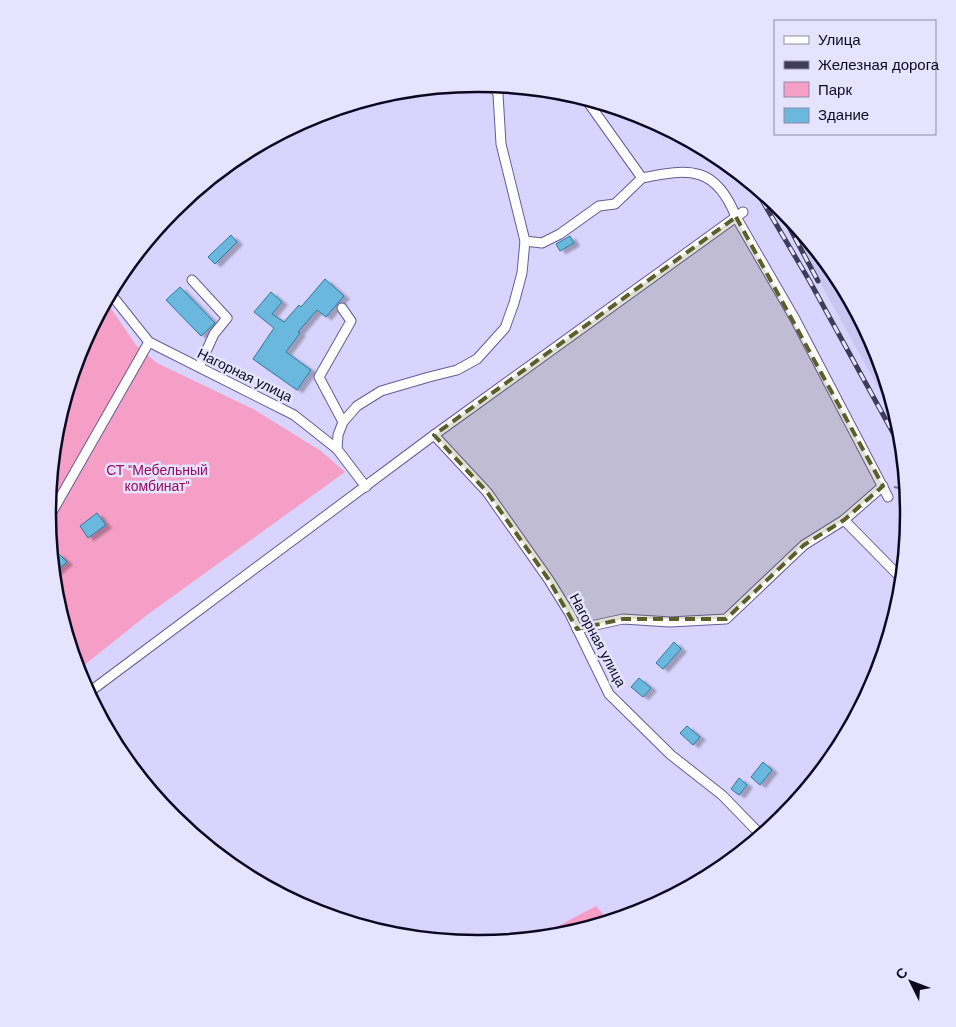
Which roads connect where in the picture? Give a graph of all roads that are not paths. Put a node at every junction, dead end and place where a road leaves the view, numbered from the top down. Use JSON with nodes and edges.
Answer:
{"nodes":[{"id":1,"x":497,"y":93,"type":"edge"},
{"id":2,"x":592,"y":107,"type":"edge"},
{"id":3,"x":642,"y":178,"type":"junction"},
{"id":4,"x":740,"y":215,"type":"junction"},
{"id":5,"x":526,"y":241,"type":"junction"},
{"id":6,"x":192,"y":280,"type":"dead end"},
{"id":7,"x":115,"y":299,"type":"edge"},
{"id":8,"x":342,"y":308,"type":"dead end"},
{"id":9,"x":149,"y":342,"type":"junction"},
{"id":10,"x":199,"y":367,"type":"junction"},
{"id":11,"x":343,"y":422,"type":"junction"},
{"id":12,"x":434,"y":435,"type":"junction"},
{"id":13,"x":337,"y":449,"type":"junction"},
{"id":14,"x":883,"y":486,"type":"junction"},
{"id":15,"x":366,"y":487,"type":"junction"},
{"id":16,"x":888,"y":497,"type":"dead end"},
{"id":17,"x":56,"y":504,"type":"edge"},
{"id":18,"x":844,"y":520,"type":"junction"},
{"id":19,"x":895,"y":572,"type":"edge"},
{"id":20,"x":577,"y":629,"type":"junction"},
{"id":21,"x":94,"y":688,"type":"edge"},
{"id":22,"x":757,"y":830,"type":"edge"}],
"edges":[{"from":1,"to":5,"type":"street"},
{"from":2,"to":3,"type":"street"},
{"from":3,"to":4,"type":"street"},
{"from":3,"to":5,"type":"street"},
{"from":4,"to":12,"type":"street"},
{"from":4,"to":14,"type":"street"},
{"from":5,"to":11,"type":"street"},
{"from":6,"to":10,"type":"street"},
{"from":7,"to":9,"type":"street","name":"Нагорная улица"},
{"from":8,"to":11,"type":"street"},
{"from":9,"to":10,"type":"street","name":"Нагорная улица"},
{"from":9,"to":17,"type":"street"},
{"from":10,"to":13,"type":"street","name":"Нагорная улица"},
{"from":11,"to":13,"type":"street"},
{"from":12,"to":15,"type":"street"},
{"from":12,"to":20,"type":"street","name":"Нагорная улица"},
{"from":13,"to":15,"type":"street","name":"Нагорная улица"},
{"from":14,"to":16,"type":"street"},
{"from":14,"to":18,"type":"street"},
{"from":15,"to":21,"type":"street"},
{"from":18,"to":19,"type":"street"},
{"from":18,"to":20,"type":"street"},
{"from":20,"to":22,"type":"street","name":"Нагорная улица"}]}
